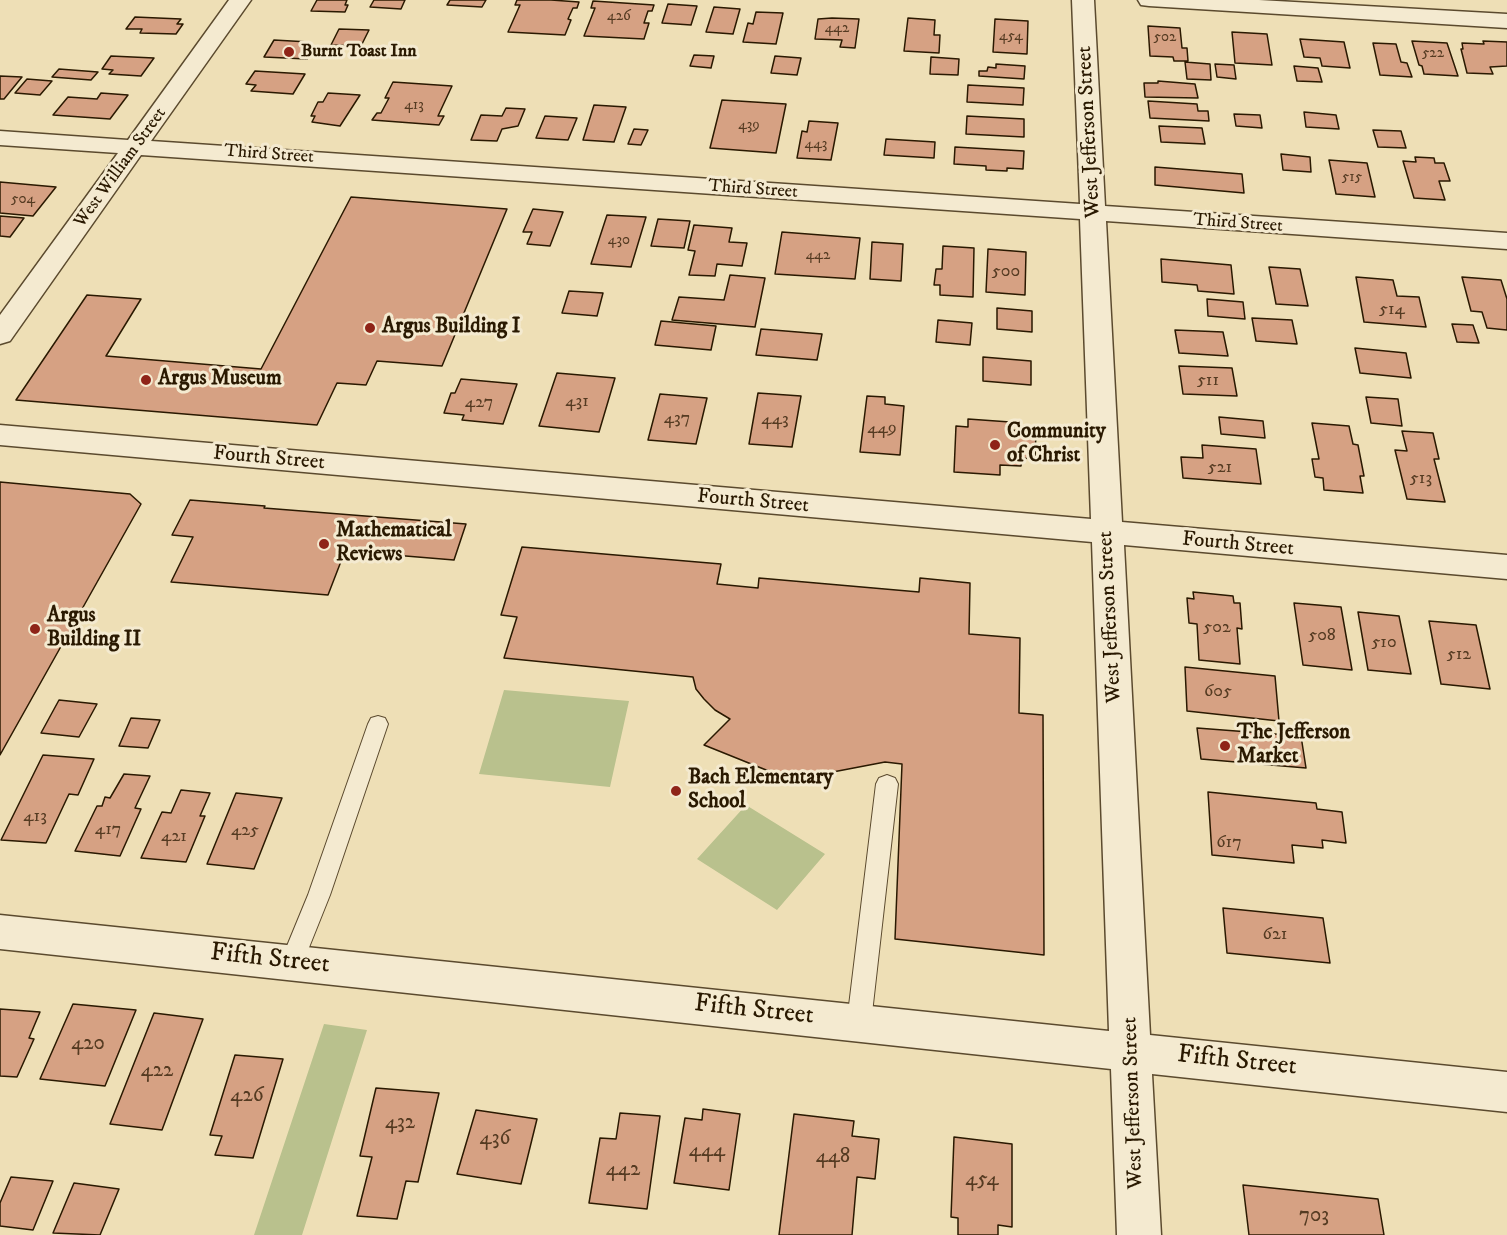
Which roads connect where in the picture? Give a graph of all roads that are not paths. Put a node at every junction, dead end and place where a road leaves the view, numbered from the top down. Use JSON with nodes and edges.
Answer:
{"nodes":[{"id":1,"x":240,"y":0,"type":"edge"},
{"id":2,"x":1083,"y":0,"type":"edge"},
{"id":3,"x":1149,"y":0,"type":"edge"},
{"id":4,"x":1507,"y":21,"type":"edge"},
{"id":5,"x":0,"y":138,"type":"edge"},
{"id":6,"x":136,"y":146,"type":"junction"},
{"id":7,"x":1094,"y":214,"type":"junction"},
{"id":8,"x":1507,"y":241,"type":"edge"},
{"id":9,"x":0,"y":335,"type":"edge"},
{"id":10,"x":0,"y":435,"type":"edge"},
{"id":11,"x":1107,"y":534,"type":"junction"},
{"id":12,"x":1507,"y":567,"type":"edge"},
{"id":13,"x":378,"y":724,"type":"dead end"},
{"id":14,"x":887,"y":784,"type":"dead end"},
{"id":15,"x":0,"y":932,"type":"edge"},
{"id":16,"x":292,"y":963,"type":"junction"},
{"id":17,"x":859,"y":1022,"type":"junction"},
{"id":18,"x":1132,"y":1051,"type":"junction"},
{"id":19,"x":1507,"y":1092,"type":"edge"},
{"id":20,"x":1139,"y":1235,"type":"edge"}],
"edges":[{"from":1,"to":6,"type":"street","name":"West William Street"},
{"from":2,"to":7,"type":"street","name":"West Jefferson Street"},
{"from":3,"to":4,"type":"street"},
{"from":5,"to":6,"type":"street","name":"Third Street"},
{"from":6,"to":7,"type":"street","name":"Third Street"},
{"from":6,"to":9,"type":"street","name":"West William Street"},
{"from":7,"to":8,"type":"street","name":"Third Street"},
{"from":7,"to":11,"type":"street","name":"West Jefferson Street"},
{"from":10,"to":11,"type":"street","name":"Fourth Street"},
{"from":11,"to":12,"type":"street","name":"Fourth Street"},
{"from":11,"to":18,"type":"street","name":"West Jefferson Street"},
{"from":13,"to":16,"type":"lane"},
{"from":14,"to":17,"type":"lane"},
{"from":15,"to":16,"type":"street","name":"Fifth Street"},
{"from":16,"to":17,"type":"street","name":"Fifth Street"},
{"from":17,"to":18,"type":"street","name":"Fifth Street"},
{"from":18,"to":19,"type":"street","name":"Fifth Street"},
{"from":18,"to":20,"type":"street","name":"West Jefferson Street"}]}
